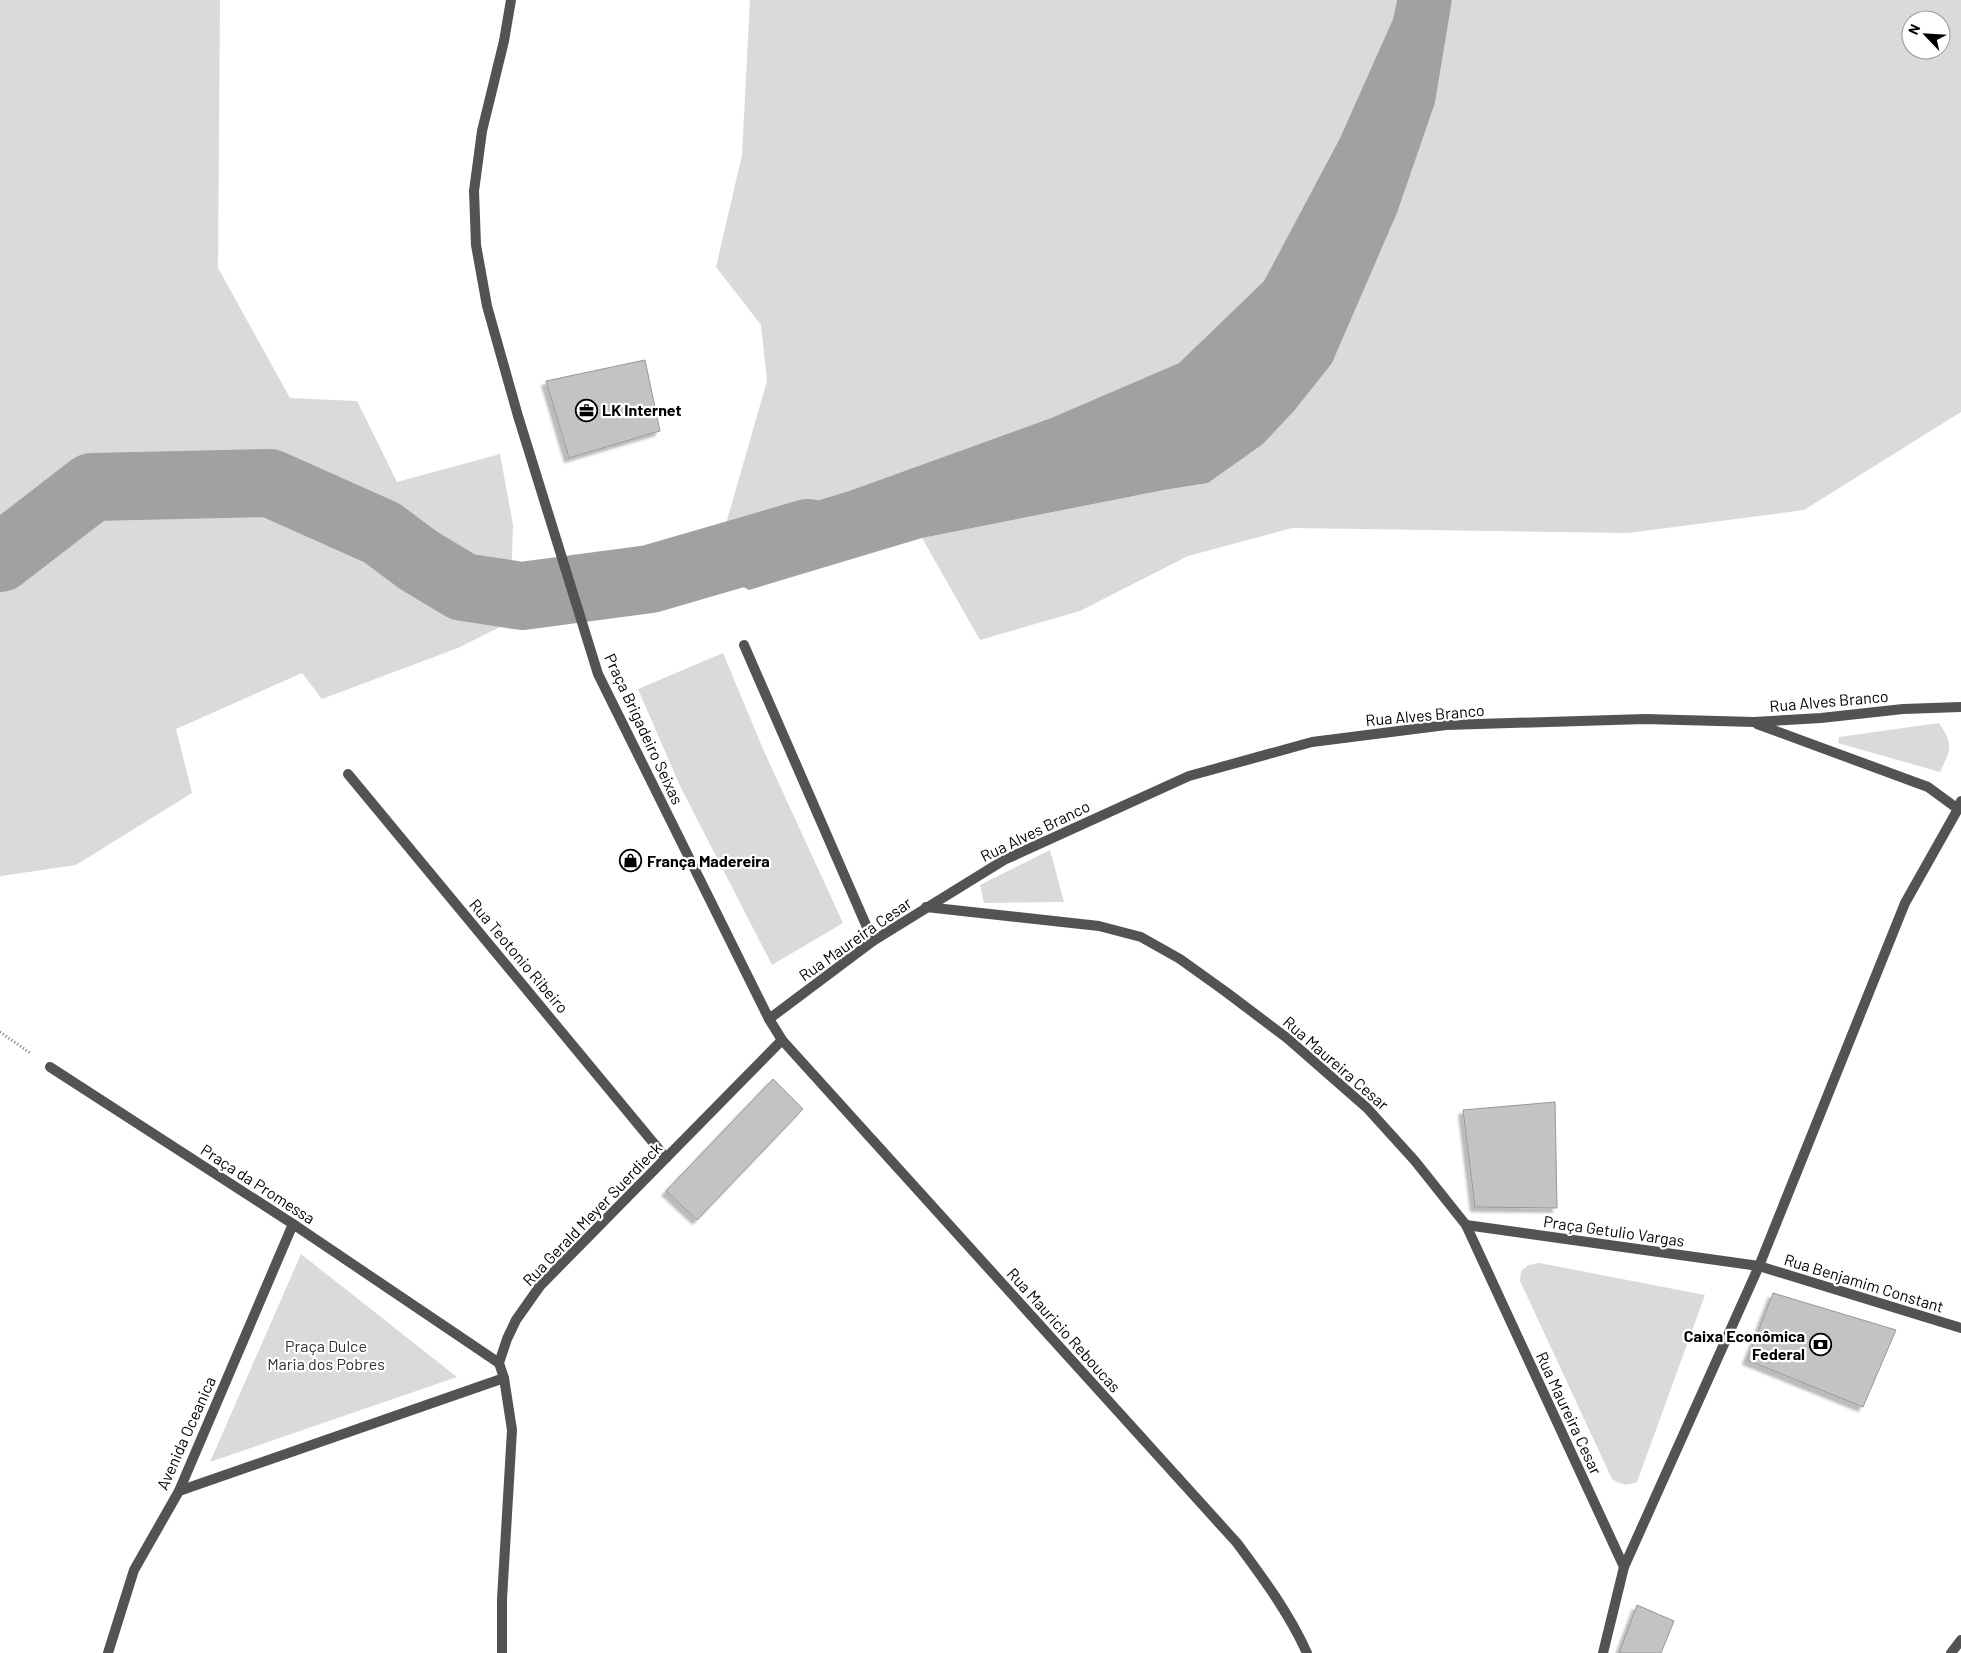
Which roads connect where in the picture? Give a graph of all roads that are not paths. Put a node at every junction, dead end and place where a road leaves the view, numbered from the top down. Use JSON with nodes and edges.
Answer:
{"nodes":[{"id":1,"x":511,"y":0,"type":"edge"},
{"id":2,"x":744,"y":645,"type":"dead end"},
{"id":3,"x":1961,"y":707,"type":"edge"},
{"id":4,"x":1754,"y":722,"type":"junction"},
{"id":5,"x":348,"y":774,"type":"dead end"},
{"id":6,"x":1960,"y":806,"type":"edge"},
{"id":7,"x":926,"y":907,"type":"junction"},
{"id":8,"x":873,"y":941,"type":"junction"},
{"id":9,"x":769,"y":1019,"type":"junction"},
{"id":10,"x":782,"y":1040,"type":"junction"},
{"id":11,"x":50,"y":1066,"type":"road end"},
{"id":12,"x":666,"y":1158,"type":"junction"},
{"id":13,"x":292,"y":1224,"type":"junction"},
{"id":14,"x":1466,"y":1225,"type":"junction"},
{"id":15,"x":1759,"y":1266,"type":"junction"},
{"id":16,"x":1961,"y":1328,"type":"edge"},
{"id":17,"x":499,"y":1363,"type":"junction"},
{"id":18,"x":504,"y":1378,"type":"junction"},
{"id":19,"x":179,"y":1491,"type":"junction"},
{"id":20,"x":1624,"y":1567,"type":"junction"},
{"id":21,"x":1961,"y":1640,"type":"edge"},
{"id":22,"x":108,"y":1653,"type":"edge"},
{"id":23,"x":502,"y":1653,"type":"edge"},
{"id":24,"x":1307,"y":1653,"type":"edge"},
{"id":25,"x":1603,"y":1653,"type":"edge"},
{"id":26,"x":1951,"y":1653,"type":"edge"}],
"edges":[{"from":1,"to":9,"type":"street","name":"Praça Brigadeiro Seixas"},
{"from":2,"to":8,"type":"street"},
{"from":3,"to":4,"type":"street","name":"Rua Alves Branco"},
{"from":4,"to":6,"type":"street"},
{"from":4,"to":7,"type":"street","name":"Rua Alves Branco"},
{"from":5,"to":12,"type":"street","name":"Rua Teotonio Ribeiro"},
{"from":6,"to":15,"type":"street"},
{"from":7,"to":8,"type":"street","name":"Rua Maureira Cesar"},
{"from":7,"to":14,"type":"street","name":"Rua Maureira Cesar"},
{"from":8,"to":9,"type":"street","name":"Rua Maureira Cesar"},
{"from":9,"to":10,"type":"street","name":"Praça Brigadeiro Seixas"},
{"from":10,"to":12,"type":"street","name":"Rua Gerald Meyer Suerdieck"},
{"from":10,"to":24,"type":"street","name":"Rua Mauricio Reboucas"},
{"from":11,"to":13,"type":"street","name":"Praça da Promessa"},
{"from":12,"to":17,"type":"street","name":"Rua Gerald Meyer Suerdieck"},
{"from":13,"to":17,"type":"street","name":"Praça da Promessa"},
{"from":13,"to":19,"type":"street","name":"Avenida Oceanica"},
{"from":14,"to":15,"type":"street","name":"Praça Getulio Vargas"},
{"from":14,"to":20,"type":"street","name":"Rua Maureira Cesar"},
{"from":15,"to":16,"type":"street","name":"Rua Benjamim Constant"},
{"from":15,"to":20,"type":"street"},
{"from":17,"to":18,"type":"street"},
{"from":18,"to":19,"type":"street"},
{"from":18,"to":23,"type":"street"},
{"from":19,"to":22,"type":"street","name":"Avenida Oceanica"},
{"from":20,"to":25,"type":"street"},
{"from":21,"to":26,"type":"street"}]}
